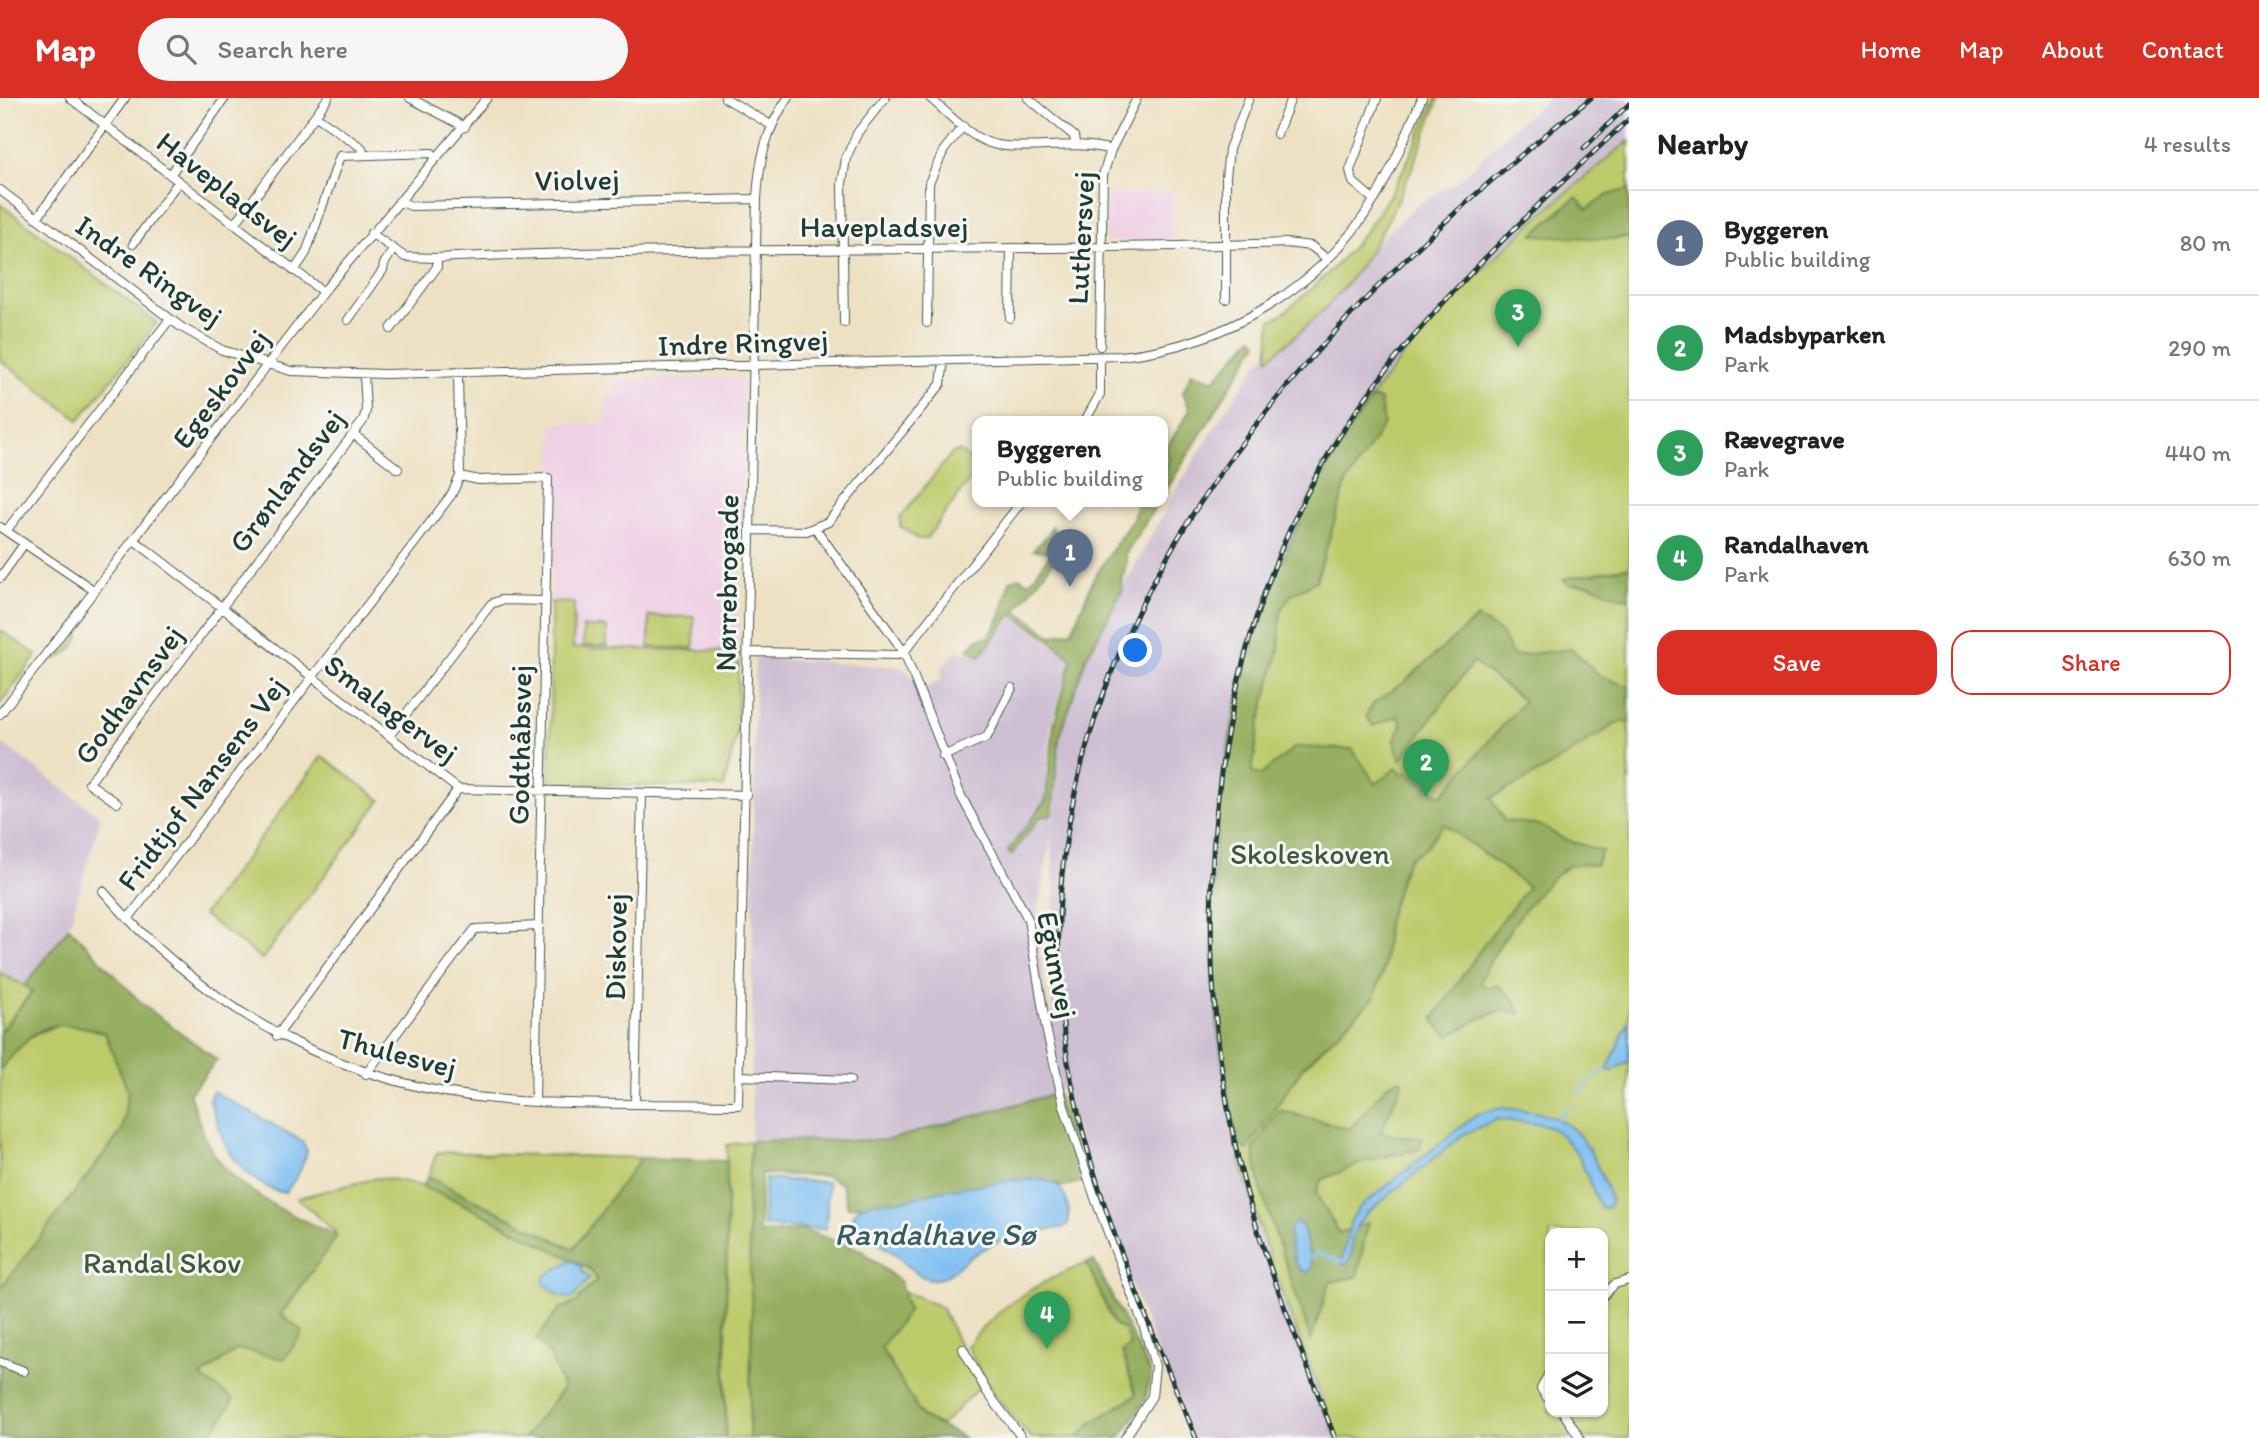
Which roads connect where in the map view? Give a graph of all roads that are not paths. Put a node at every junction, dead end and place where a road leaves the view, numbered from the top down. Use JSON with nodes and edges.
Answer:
{"nodes":[{"id":1,"x":70,"y":98,"type":"edge"},
{"id":2,"x":125,"y":98,"type":"edge"},
{"id":3,"x":225,"y":98,"type":"edge"},
{"id":4,"x":328,"y":98,"type":"edge"},
{"id":5,"x":410,"y":98,"type":"edge"},
{"id":6,"x":487,"y":98,"type":"edge"},
{"id":7,"x":725,"y":98,"type":"edge"},
{"id":8,"x":788,"y":98,"type":"edge"},
{"id":9,"x":885,"y":98,"type":"edge"},
{"id":10,"x":930,"y":98,"type":"edge"},
{"id":11,"x":1028,"y":98,"type":"edge"},
{"id":12,"x":1137,"y":98,"type":"edge"},
{"id":13,"x":1249,"y":98,"type":"edge"},
{"id":14,"x":1291,"y":98,"type":"edge"},
{"id":15,"x":1377,"y":98,"type":"edge"},
{"id":16,"x":1422,"y":98,"type":"edge"},
{"id":17,"x":316,"y":116,"type":"junction"},
{"id":18,"x":105,"y":125,"type":"junction"},
{"id":19,"x":771,"y":125,"type":"junction"},
{"id":20,"x":962,"y":125,"type":"junction"},
{"id":21,"x":465,"y":127,"type":"junction"},
{"id":22,"x":1277,"y":134,"type":"dead end"},
{"id":23,"x":1075,"y":143,"type":"junction"},
{"id":24,"x":1111,"y":150,"type":"junction"},
{"id":25,"x":363,"y":153,"type":"junction"},
{"id":26,"x":437,"y":158,"type":"junction"},
{"id":27,"x":170,"y":175,"type":"junction"},
{"id":28,"x":179,"y":181,"type":"junction"},
{"id":29,"x":0,"y":190,"type":"edge"},
{"id":30,"x":757,"y":199,"type":"junction"},
{"id":31,"x":1374,"y":200,"type":"junction"},
{"id":32,"x":399,"y":201,"type":"junction"},
{"id":33,"x":37,"y":218,"type":"junction"},
{"id":34,"x":235,"y":224,"type":"junction"},
{"id":35,"x":371,"y":233,"type":"junction"},
{"id":36,"x":133,"y":244,"type":"dead end"},
{"id":37,"x":1225,"y":245,"type":"junction"},
{"id":38,"x":927,"y":249,"type":"junction"},
{"id":39,"x":1012,"y":249,"type":"junction"},
{"id":40,"x":1101,"y":249,"type":"junction"},
{"id":41,"x":393,"y":250,"type":"junction"},
{"id":42,"x":843,"y":250,"type":"junction"},
{"id":43,"x":757,"y":251,"type":"junction"},
{"id":44,"x":437,"y":258,"type":"junction"},
{"id":45,"x":1327,"y":259,"type":"junction"},
{"id":46,"x":293,"y":271,"type":"junction"},
{"id":47,"x":323,"y":292,"type":"junction"},
{"id":48,"x":1226,"y":299,"type":"dead end"},
{"id":49,"x":1010,"y":318,"type":"dead end"},
{"id":50,"x":170,"y":319,"type":"junction"},
{"id":51,"x":348,"y":320,"type":"dead end"},
{"id":52,"x":844,"y":323,"type":"dead end"},
{"id":53,"x":927,"y":323,"type":"dead end"},
{"id":54,"x":391,"y":329,"type":"dead end"},
{"id":55,"x":1100,"y":346,"type":"dead end"},
{"id":56,"x":1100,"y":357,"type":"junction"},
{"id":57,"x":944,"y":360,"type":"junction"},
{"id":58,"x":755,"y":365,"type":"junction"},
{"id":59,"x":267,"y":366,"type":"junction"},
{"id":60,"x":458,"y":372,"type":"junction"},
{"id":61,"x":364,"y":374,"type":"junction"},
{"id":62,"x":1088,"y":416,"type":"edge"},
{"id":63,"x":354,"y":434,"type":"junction"},
{"id":64,"x":398,"y":469,"type":"dead end"},
{"id":65,"x":460,"y":476,"type":"junction"},
{"id":66,"x":1017,"y":507,"type":"edge"},
{"id":67,"x":3,"y":529,"type":"edge"},
{"id":68,"x":816,"y":529,"type":"junction"},
{"id":69,"x":750,"y":530,"type":"junction"},
{"id":70,"x":134,"y":540,"type":"junction"},
{"id":71,"x":24,"y":544,"type":"junction"},
{"id":72,"x":0,"y":578,"type":"edge"},
{"id":73,"x":95,"y":591,"type":"junction"},
{"id":74,"x":545,"y":601,"type":"junction"},
{"id":75,"x":221,"y":607,"type":"junction"},
{"id":76,"x":748,"y":652,"type":"junction"},
{"id":77,"x":904,"y":652,"type":"junction"},
{"id":78,"x":312,"y":677,"type":"junction"},
{"id":79,"x":1012,"y":688,"type":"dead end"},
{"id":80,"x":0,"y":715,"type":"edge"},
{"id":81,"x":389,"y":736,"type":"junction"},
{"id":82,"x":943,"y":756,"type":"junction"},
{"id":83,"x":457,"y":789,"type":"junction"},
{"id":84,"x":541,"y":791,"type":"junction"},
{"id":85,"x":642,"y":794,"type":"junction"},
{"id":86,"x":747,"y":795,"type":"junction"},
{"id":87,"x":117,"y":803,"type":"dead end"},
{"id":88,"x":103,"y":891,"type":"dead end"},
{"id":89,"x":128,"y":919,"type":"junction"},
{"id":90,"x":539,"y":926,"type":"junction"},
{"id":91,"x":277,"y":1035,"type":"junction"},
{"id":92,"x":366,"y":1073,"type":"junction"},
{"id":93,"x":740,"y":1076,"type":"junction"},
{"id":94,"x":850,"y":1080,"type":"dead end"},
{"id":95,"x":535,"y":1101,"type":"junction"},
{"id":96,"x":635,"y":1102,"type":"junction"},
{"id":97,"x":738,"y":1105,"type":"joint"},
{"id":98,"x":1629,"y":1280,"type":"edge"},
{"id":99,"x":1608,"y":1291,"type":"edge"},
{"id":100,"x":963,"y":1349,"type":"dead end"},
{"id":101,"x":0,"y":1362,"type":"edge"},
{"id":102,"x":24,"y":1371,"type":"dead end"},
{"id":103,"x":1566,"y":1417,"type":"edge"},
{"id":104,"x":1022,"y":1438,"type":"edge"},
{"id":105,"x":1125,"y":1438,"type":"edge"},
{"id":106,"x":1580,"y":1438,"type":"edge"}],
"edges":[{"from":1,"to":18,"type":"street","name":"Havepladsvej"},
{"from":2,"to":18,"type":"street"},
{"from":3,"to":27,"type":"street"},
{"from":4,"to":17,"type":"street"},
{"from":5,"to":21,"type":"street"},
{"from":6,"to":21,"type":"street","name":"Egeskovvej"},
{"from":7,"to":19,"type":"street"},
{"from":8,"to":19,"type":"street","name":"Nørrebrogade"},
{"from":9,"to":42,"type":"street"},
{"from":10,"to":20,"type":"street"},
{"from":11,"to":23,"type":"street"},
{"from":12,"to":24,"type":"street","name":"Luthersvej"},
{"from":13,"to":37,"type":"street"},
{"from":14,"to":22,"type":"street"},
{"from":15,"to":31,"type":"street"},
{"from":16,"to":31,"type":"street","name":"Indre Ringvej"},
{"from":17,"to":25,"type":"street"},
{"from":17,"to":34,"type":"street"},
{"from":18,"to":27,"type":"street","name":"Havepladsvej"},
{"from":18,"to":33,"type":"street"},
{"from":19,"to":30,"type":"street","name":"Nørrebrogade"},
{"from":20,"to":23,"type":"street"},
{"from":20,"to":38,"type":"street"},
{"from":21,"to":26,"type":"street","name":"Egeskovvej"},
{"from":23,"to":24,"type":"street"},
{"from":24,"to":40,"type":"street","name":"Luthersvej"},
{"from":25,"to":26,"type":"street"},
{"from":25,"to":46,"type":"street"},
{"from":26,"to":32,"type":"street","name":"Egeskovvej"},
{"from":27,"to":28,"type":"street","name":"Havepladsvej"},
{"from":28,"to":34,"type":"street","name":"Havepladsvej"},
{"from":28,"to":36,"type":"street"},
{"from":29,"to":33,"type":"street","name":"Indre Ringvej"},
{"from":30,"to":32,"type":"street","name":"Violvej"},
{"from":30,"to":43,"type":"street","name":"Nørrebrogade"},
{"from":31,"to":45,"type":"street","name":"Indre Ringvej"},
{"from":32,"to":35,"type":"street","name":"Egeskovvej"},
{"from":33,"to":50,"type":"street","name":"Indre Ringvej"},
{"from":34,"to":46,"type":"street","name":"Havepladsvej"},
{"from":35,"to":41,"type":"street","name":"Havepladsvej"},
{"from":35,"to":47,"type":"street","name":"Egeskovvej"},
{"from":37,"to":40,"type":"street","name":"Havepladsvej"},
{"from":37,"to":45,"type":"street","name":"Havepladsvej"},
{"from":37,"to":48,"type":"street"},
{"from":38,"to":39,"type":"street","name":"Havepladsvej"},
{"from":38,"to":42,"type":"street","name":"Havepladsvej"},
{"from":38,"to":53,"type":"street"},
{"from":39,"to":40,"type":"street","name":"Havepladsvej"},
{"from":39,"to":49,"type":"street"},
{"from":40,"to":55,"type":"street","name":"Luthersvej"},
{"from":41,"to":44,"type":"street","name":"Havepladsvej"},
{"from":41,"to":51,"type":"street"},
{"from":42,"to":43,"type":"street","name":"Havepladsvej"},
{"from":42,"to":52,"type":"street"},
{"from":43,"to":44,"type":"street","name":"Havepladsvej"},
{"from":43,"to":58,"type":"street","name":"Nørrebrogade"},
{"from":44,"to":54,"type":"street"},
{"from":45,"to":56,"type":"street","name":"Indre Ringvej"},
{"from":46,"to":47,"type":"street","name":"Havepladsvej"},
{"from":47,"to":59,"type":"street","name":"Egeskovvej"},
{"from":50,"to":59,"type":"street","name":"Indre Ringvej"},
{"from":50,"to":67,"type":"street"},
{"from":56,"to":57,"type":"street","name":"Indre Ringvej"},
{"from":56,"to":62,"type":"street"},
{"from":57,"to":58,"type":"street","name":"Indre Ringvej"},
{"from":57,"to":68,"type":"street"},
{"from":58,"to":60,"type":"street","name":"Indre Ringvej"},
{"from":58,"to":69,"type":"street","name":"Nørrebrogade"},
{"from":59,"to":61,"type":"street","name":"Indre Ringvej"},
{"from":59,"to":70,"type":"street","name":"Egeskovvej"},
{"from":60,"to":61,"type":"street","name":"Indre Ringvej"},
{"from":60,"to":65,"type":"street"},
{"from":61,"to":63,"type":"street","name":"Grønlandsvej"},
{"from":63,"to":64,"type":"street"},
{"from":63,"to":75,"type":"street","name":"Grønlandsvej"},
{"from":65,"to":74,"type":"street","name":"Godthåbsvej"},
{"from":65,"to":78,"type":"street","name":"Fridtjof Nansens Vej"},
{"from":66,"to":77,"type":"street"},
{"from":67,"to":71,"type":"street"},
{"from":68,"to":69,"type":"street"},
{"from":68,"to":77,"type":"street","name":"Egumvej"},
{"from":69,"to":76,"type":"street","name":"Nørrebrogade"},
{"from":70,"to":73,"type":"street","name":"Egeskovvej"},
{"from":70,"to":75,"type":"street","name":"Smalagervej"},
{"from":71,"to":72,"type":"street"},
{"from":71,"to":73,"type":"street"},
{"from":73,"to":80,"type":"street","name":"Egeskovvej"},
{"from":74,"to":81,"type":"street"},
{"from":74,"to":84,"type":"street","name":"Godthåbsvej"},
{"from":75,"to":78,"type":"street","name":"Smalagervej"},
{"from":75,"to":87,"type":"street","name":"Godhavnsvej"},
{"from":76,"to":77,"type":"street"},
{"from":76,"to":86,"type":"street","name":"Nørrebrogade"},
{"from":77,"to":82,"type":"street","name":"Egumvej"},
{"from":78,"to":81,"type":"street","name":"Smalagervej"},
{"from":78,"to":89,"type":"street","name":"Fridtjof Nansens Vej"},
{"from":79,"to":82,"type":"street"},
{"from":81,"to":83,"type":"street","name":"Smalagervej"},
{"from":82,"to":105,"type":"street","name":"Egumvej"},
{"from":83,"to":84,"type":"street","name":"Smalagervej"},
{"from":83,"to":91,"type":"street"},
{"from":84,"to":85,"type":"street","name":"Smalagervej"},
{"from":84,"to":90,"type":"street","name":"Godthåbsvej"},
{"from":85,"to":86,"type":"street","name":"Smalagervej"},
{"from":85,"to":96,"type":"street","name":"Diskovej"},
{"from":86,"to":93,"type":"street","name":"Nørrebrogade"},
{"from":88,"to":89,"type":"street","name":"Thulesvej"},
{"from":89,"to":91,"type":"street","name":"Thulesvej"},
{"from":90,"to":92,"type":"street"},
{"from":90,"to":95,"type":"street","name":"Godthåbsvej"},
{"from":91,"to":92,"type":"street","name":"Thulesvej"},
{"from":92,"to":95,"type":"street","name":"Thulesvej"},
{"from":93,"to":94,"type":"street"},
{"from":93,"to":97,"type":"street","name":"Nørrebrogade"},
{"from":95,"to":96,"type":"street","name":"Thulesvej"},
{"from":96,"to":97,"type":"street","name":"Thulesvej"},
{"from":98,"to":99,"type":"street"},
{"from":100,"to":104,"type":"street"},
{"from":101,"to":102,"type":"street"},
{"from":103,"to":106,"type":"street"}]}
